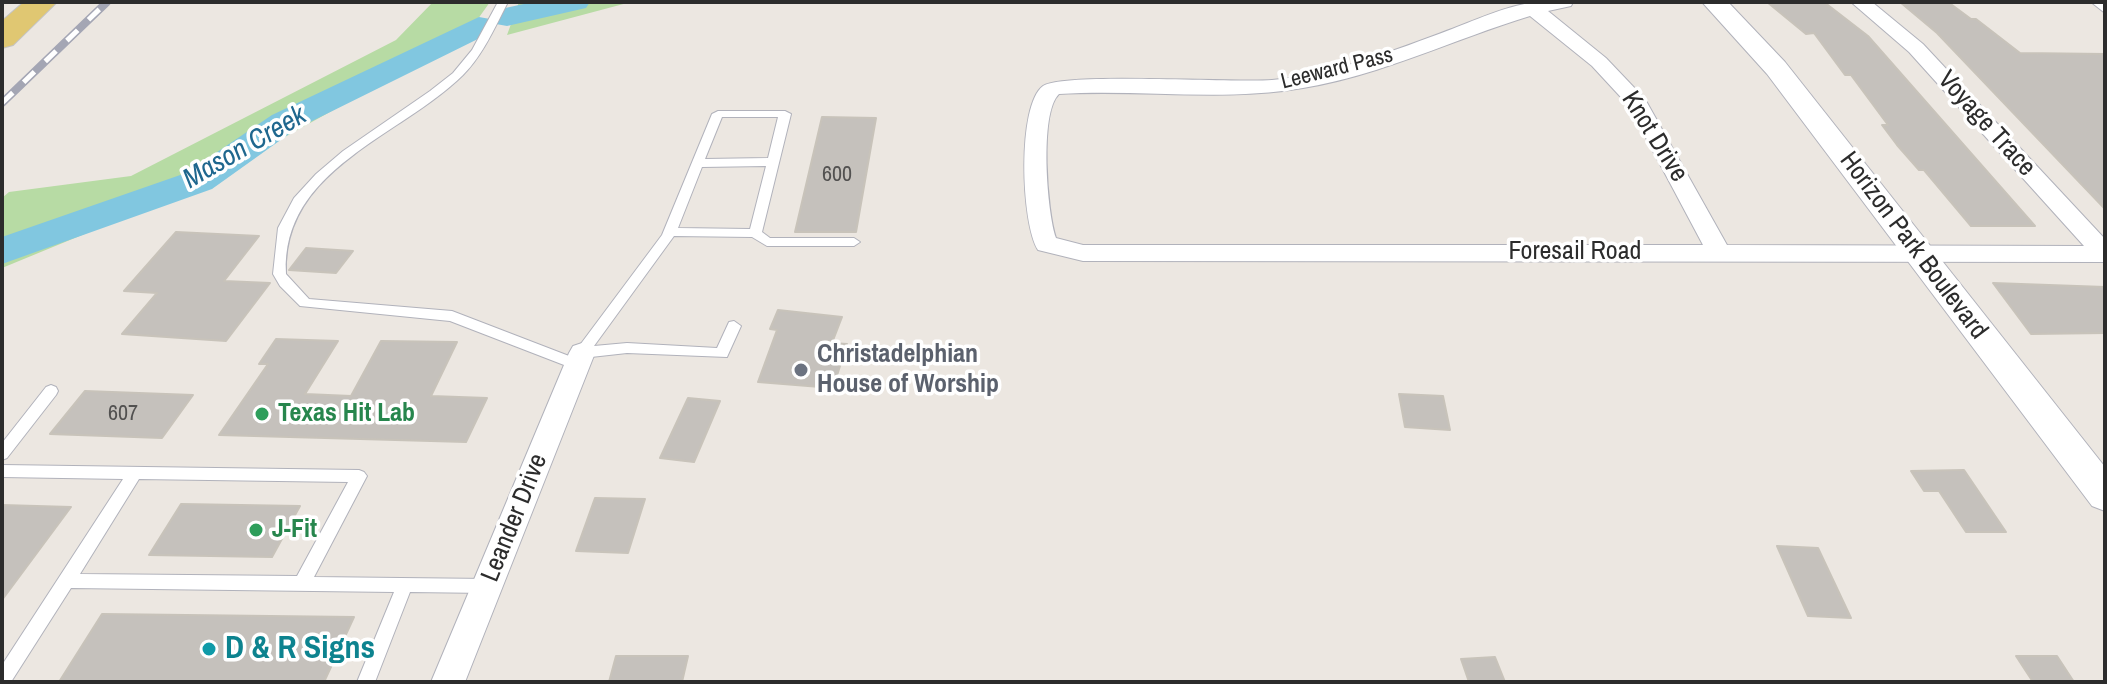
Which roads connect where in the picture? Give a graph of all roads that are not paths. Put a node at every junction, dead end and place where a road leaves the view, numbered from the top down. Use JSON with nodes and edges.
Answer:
{"nodes":[{"id":1,"x":42,"y":2,"type":"edge"},
{"id":2,"x":503,"y":2,"type":"edge"},
{"id":3,"x":1564,"y":2,"type":"edge"},
{"id":4,"x":1714,"y":2,"type":"edge"},
{"id":5,"x":1860,"y":2,"type":"edge"},
{"id":6,"x":2100,"y":2,"type":"edge"},
{"id":7,"x":2105,"y":7,"type":"edge"},
{"id":8,"x":1532,"y":8,"type":"junction"},
{"id":9,"x":2,"y":38,"type":"edge"},
{"id":10,"x":771,"y":162,"type":"junction"},
{"id":11,"x":700,"y":163,"type":"junction"},
{"id":12,"x":670,"y":232,"type":"junction"},
{"id":13,"x":755,"y":233,"type":"junction"},
{"id":14,"x":854,"y":242,"type":"dead end"},
{"id":15,"x":1046,"y":244,"type":"joint"},
{"id":16,"x":1719,"y":252,"type":"junction"},
{"id":17,"x":1919,"y":254,"type":"junction"},
{"id":18,"x":2105,"y":254,"type":"edge"},
{"id":19,"x":734,"y":326,"type":"dead end"},
{"id":20,"x":580,"y":359,"type":"junction"},
{"id":21,"x":51,"y":391,"type":"dead end"},
{"id":22,"x":2,"y":454,"type":"edge"},
{"id":23,"x":2,"y":471,"type":"edge"},
{"id":24,"x":135,"y":473,"type":"junction"},
{"id":25,"x":2105,"y":495,"type":"edge"},
{"id":26,"x":67,"y":581,"type":"junction"},
{"id":27,"x":302,"y":584,"type":"junction"},
{"id":28,"x":405,"y":585,"type":"junction"},
{"id":29,"x":488,"y":586,"type":"junction"},
{"id":30,"x":2,"y":678,"type":"edge"},
{"id":31,"x":366,"y":682,"type":"edge"},
{"id":32,"x":448,"y":682,"type":"edge"}],
"edges":[{"from":1,"to":9,"type":"main road"},
{"from":2,"to":20,"type":"lane"},
{"from":3,"to":8,"type":"street","name":"Leeward Pass"},
{"from":4,"to":17,"type":"street","name":"Horizon Park Boulevard"},
{"from":5,"to":18,"type":"street","name":"Voyage Trace"},
{"from":6,"to":7,"type":"street"},
{"from":8,"to":15,"type":"street","name":"Leeward Pass"},
{"from":8,"to":16,"type":"street","name":"Knot Drive"},
{"from":10,"to":11,"type":"lane"},
{"from":10,"to":11,"type":"lane"},
{"from":10,"to":13,"type":"lane"},
{"from":11,"to":12,"type":"lane"},
{"from":12,"to":13,"type":"lane"},
{"from":12,"to":20,"type":"lane"},
{"from":13,"to":14,"type":"lane"},
{"from":15,"to":16,"type":"street","name":"Foresail Road"},
{"from":16,"to":17,"type":"street","name":"Foresail Road"},
{"from":17,"to":18,"type":"street","name":"Foresail Road"},
{"from":17,"to":25,"type":"street","name":"Horizon Park Boulevard"},
{"from":19,"to":20,"type":"lane"},
{"from":20,"to":29,"type":"street","name":"Leander Drive"},
{"from":21,"to":22,"type":"lane"},
{"from":23,"to":24,"type":"lane"},
{"from":24,"to":26,"type":"lane"},
{"from":24,"to":27,"type":"lane"},
{"from":26,"to":27,"type":"lane"},
{"from":26,"to":30,"type":"lane"},
{"from":27,"to":28,"type":"lane"},
{"from":28,"to":29,"type":"lane"},
{"from":28,"to":31,"type":"lane"},
{"from":29,"to":32,"type":"street","name":"Leander Drive"}]}
